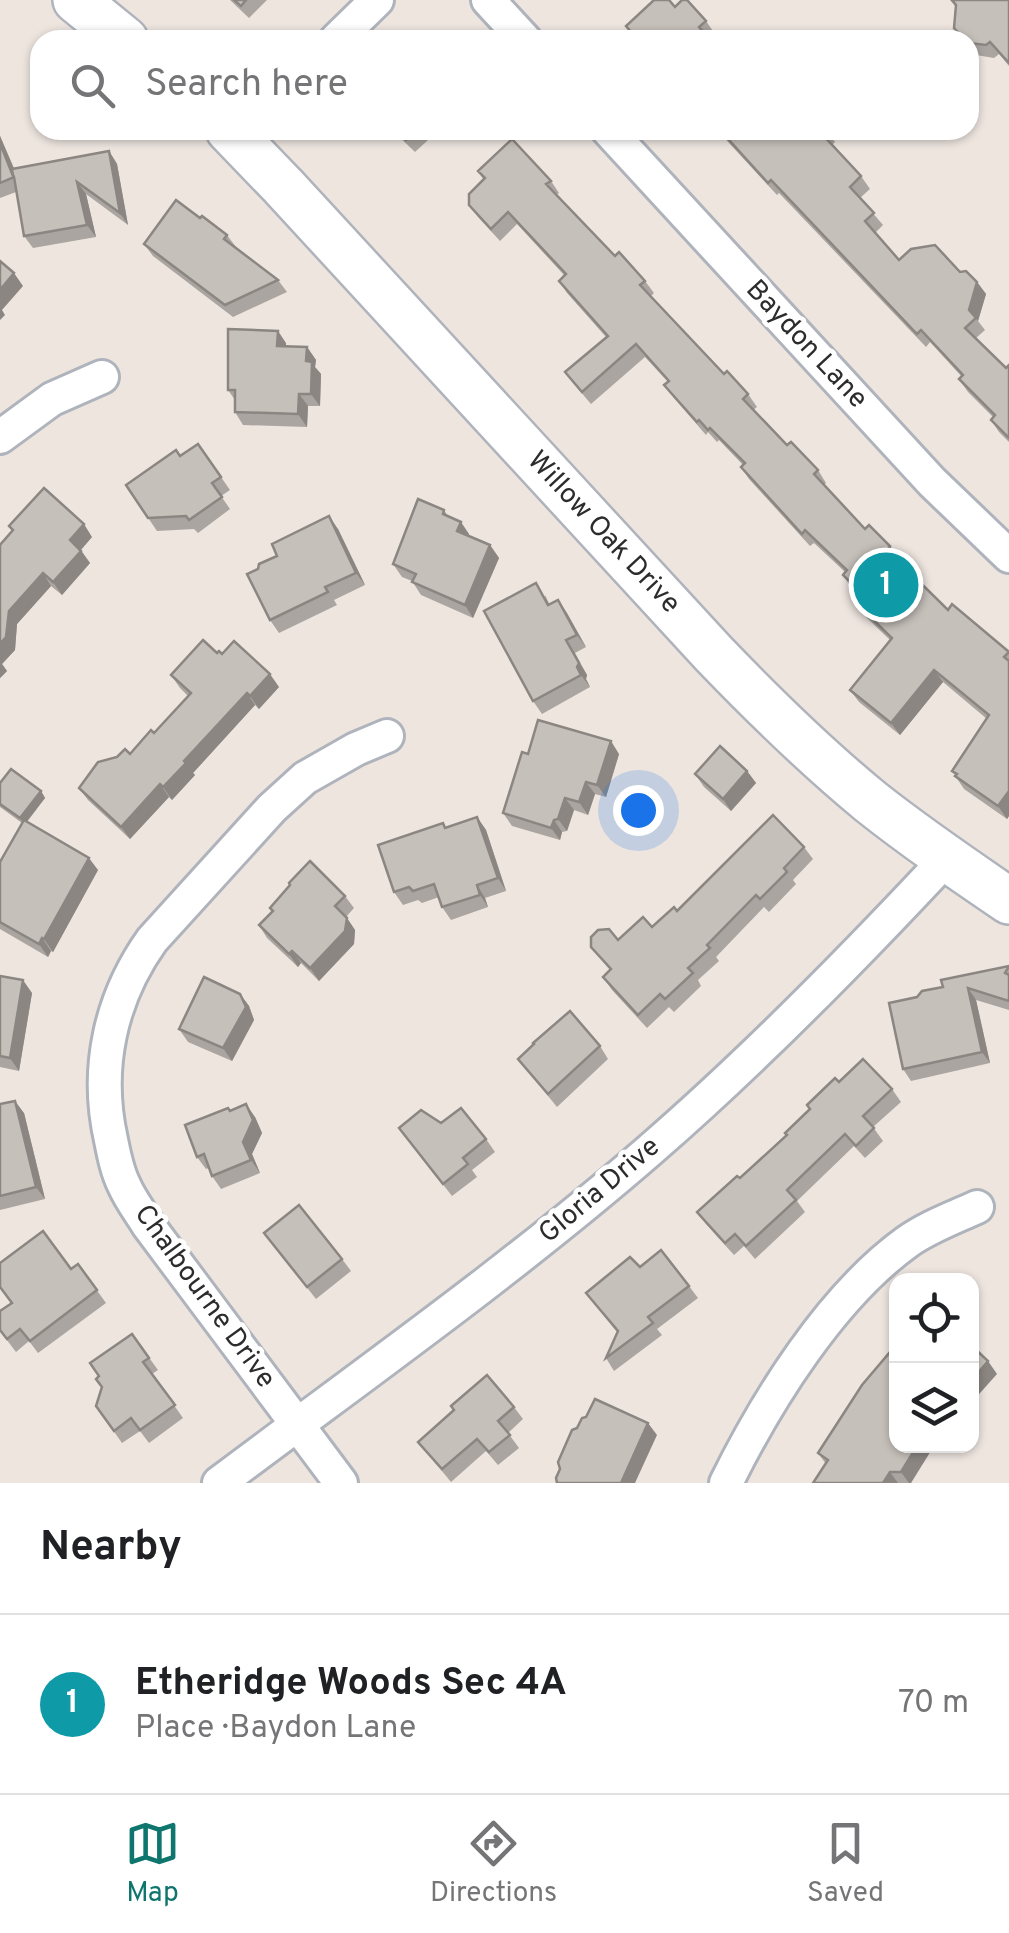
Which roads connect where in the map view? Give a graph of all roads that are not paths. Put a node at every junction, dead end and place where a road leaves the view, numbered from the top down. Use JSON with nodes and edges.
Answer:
{"nodes":[{"id":1,"x":76,"y":0,"type":"edge"},
{"id":2,"x":376,"y":0,"type":"edge"},
{"id":3,"x":488,"y":0,"type":"edge"},
{"id":4,"x":113,"y":30,"type":"edge"},
{"id":5,"x":346,"y":30,"type":"edge"},
{"id":6,"x":516,"y":30,"type":"edge"},
{"id":7,"x":244,"y":140,"type":"edge"},
{"id":8,"x":617,"y":140,"type":"edge"},
{"id":9,"x":102,"y":377,"type":"dead end"},
{"id":10,"x":0,"y":437,"type":"edge"},
{"id":11,"x":1009,"y":556,"type":"edge"},
{"id":12,"x":387,"y":736,"type":"dead end"},
{"id":13,"x":947,"y":858,"type":"junction"},
{"id":14,"x":1009,"y":901,"type":"edge"},
{"id":15,"x":976,"y":1207,"type":"dead end"},
{"id":16,"x":296,"y":1425,"type":"junction"},
{"id":17,"x":219,"y":1483,"type":"edge"},
{"id":18,"x":341,"y":1483,"type":"edge"},
{"id":19,"x":726,"y":1483,"type":"edge"}],
"edges":[{"from":1,"to":4,"type":"street"},
{"from":2,"to":5,"type":"street"},
{"from":3,"to":6,"type":"street"},
{"from":7,"to":13,"type":"street","name":"Willow Oak Drive"},
{"from":8,"to":11,"type":"street","name":"Baydon Lane"},
{"from":9,"to":10,"type":"street"},
{"from":12,"to":16,"type":"street","name":"Chalbourne Drive"},
{"from":13,"to":14,"type":"street","name":"Willow Oak Drive"},
{"from":13,"to":16,"type":"street","name":"Gloria Drive"},
{"from":15,"to":19,"type":"street"},
{"from":16,"to":17,"type":"street","name":"Gloria Drive"},
{"from":16,"to":18,"type":"street","name":"Chalbourne Drive"}]}
